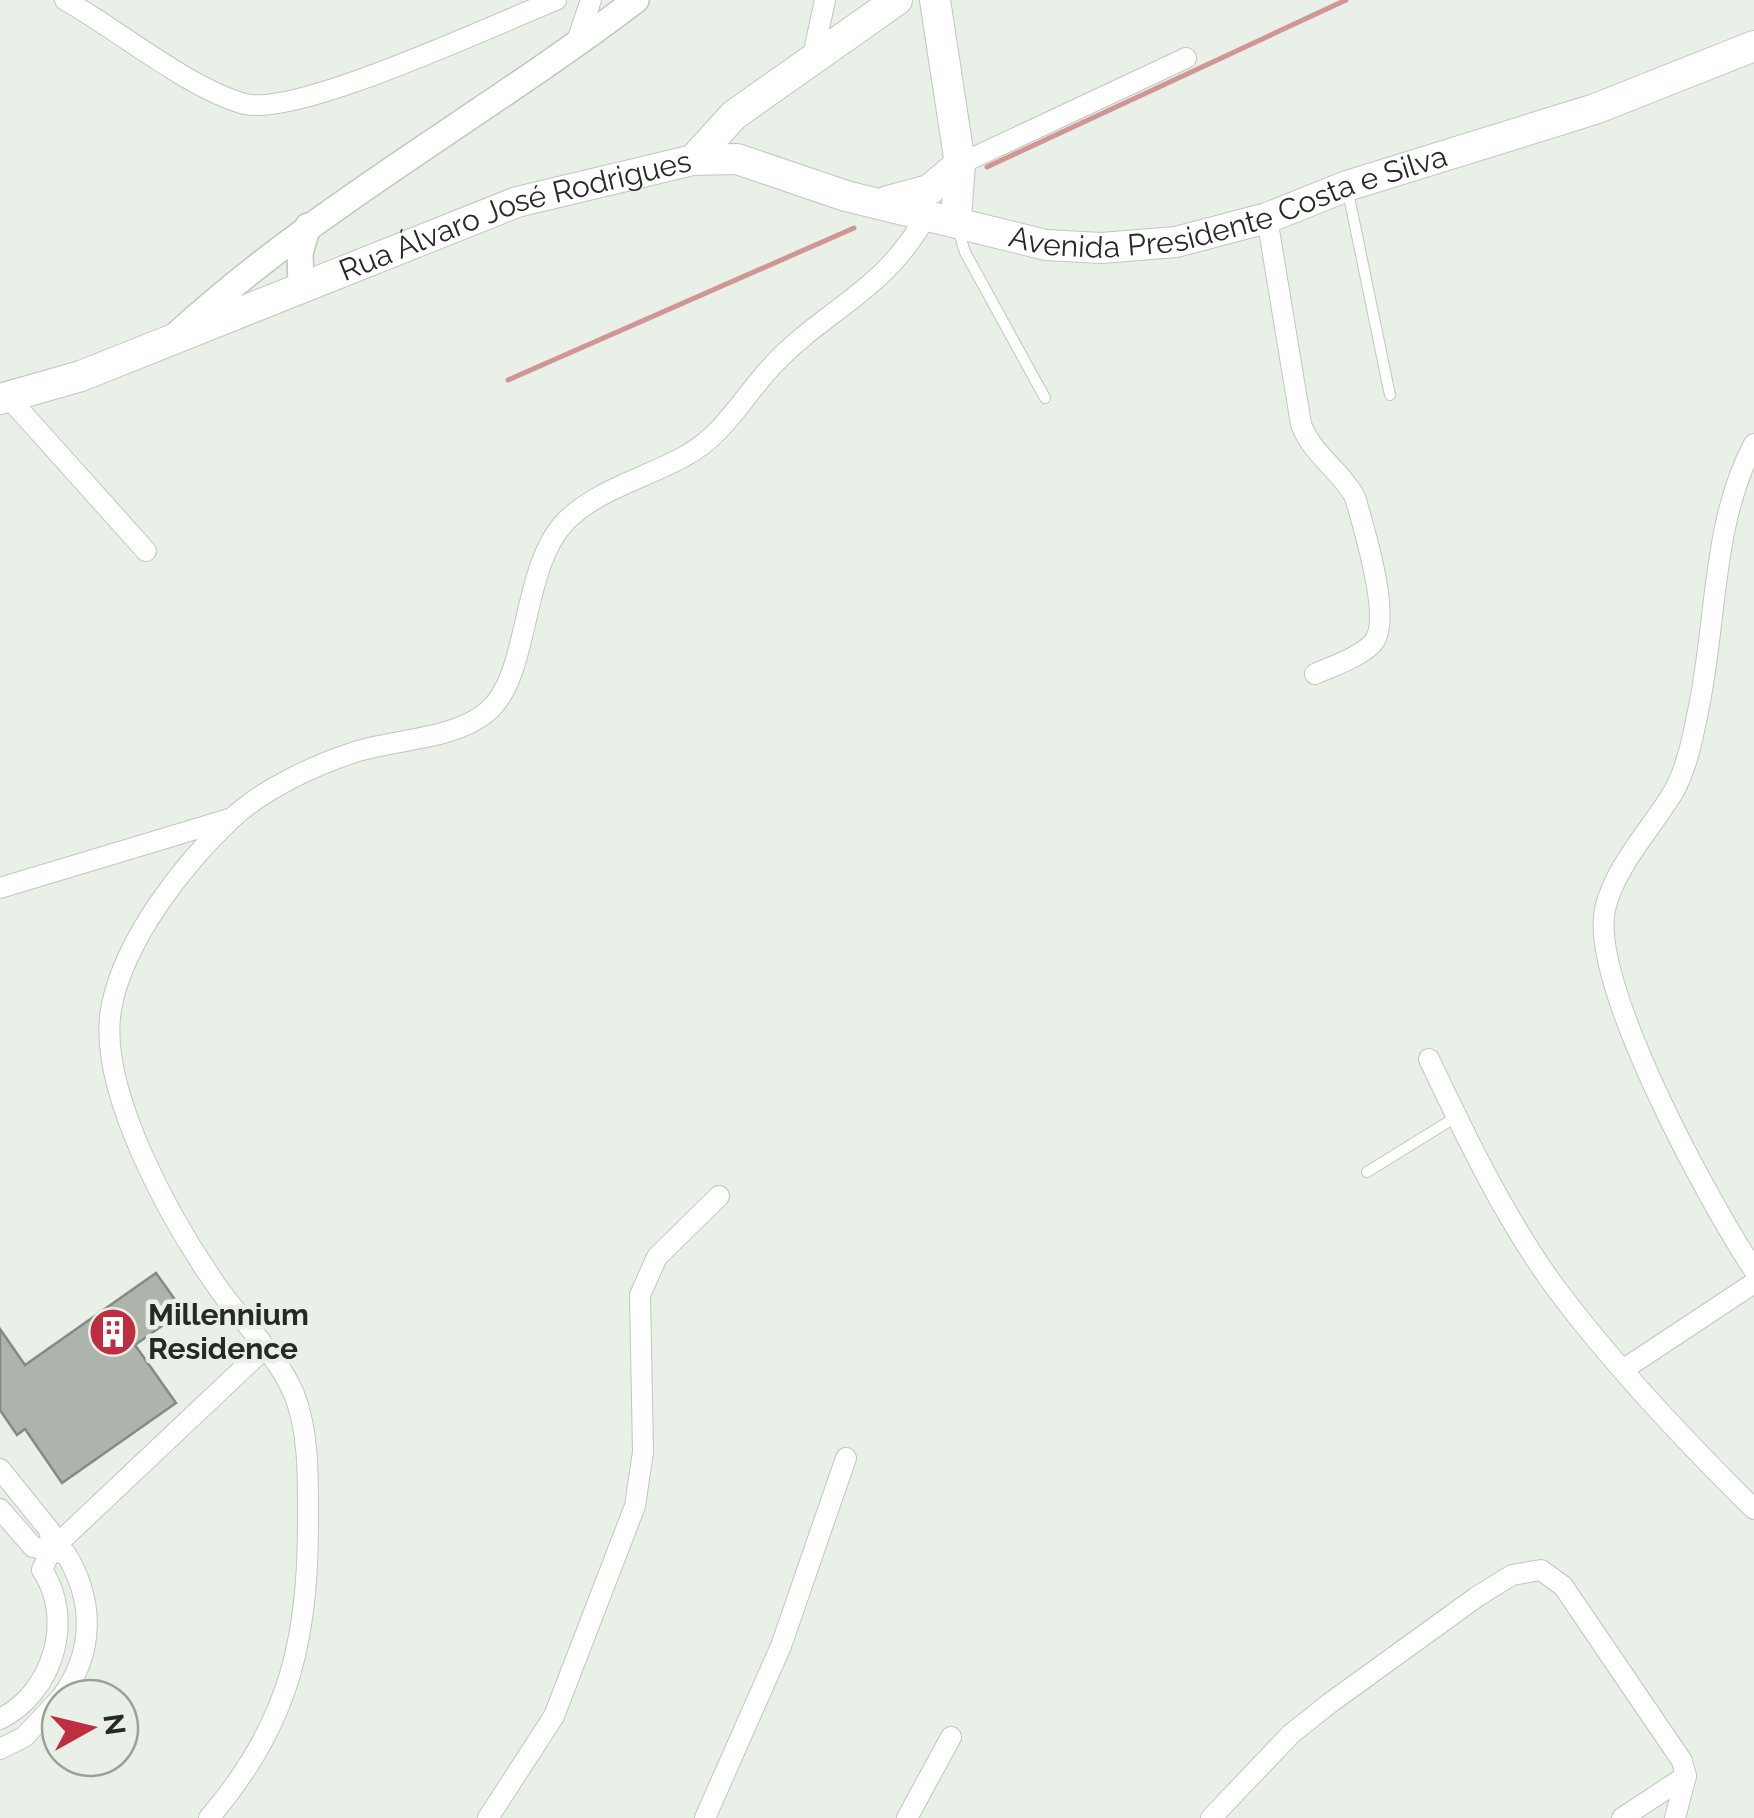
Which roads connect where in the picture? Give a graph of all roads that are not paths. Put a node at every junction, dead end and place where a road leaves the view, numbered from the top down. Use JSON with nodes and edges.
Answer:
{"nodes":[{"id":1,"x":65,"y":0,"type":"edge"},
{"id":2,"x":556,"y":0,"type":"edge"},
{"id":3,"x":591,"y":0,"type":"edge"},
{"id":4,"x":636,"y":0,"type":"edge"},
{"id":5,"x":825,"y":0,"type":"edge"},
{"id":6,"x":897,"y":0,"type":"edge"},
{"id":7,"x":935,"y":0,"type":"edge"},
{"id":8,"x":1754,"y":46,"type":"edge"},
{"id":9,"x":575,"y":47,"type":"junction"},
{"id":10,"x":812,"y":56,"type":"junction"},
{"id":11,"x":1186,"y":58,"type":"dead end"},
{"id":12,"x":734,"y":115,"type":"junction"},
{"id":13,"x":737,"y":159,"type":"junction"},
{"id":14,"x":692,"y":160,"type":"junction"},
{"id":15,"x":960,"y":164,"type":"junction"},
{"id":16,"x":1346,"y":186,"type":"junction"},
{"id":17,"x":870,"y":201,"type":"junction"},
{"id":18,"x":941,"y":217,"type":"junction"},
{"id":19,"x":1267,"y":218,"type":"junction"},
{"id":20,"x":308,"y":226,"type":"junction"},
{"id":21,"x":301,"y":286,"type":"junction"},
{"id":22,"x":174,"y":338,"type":"junction"},
{"id":23,"x":1390,"y":394,"type":"dead end"},
{"id":24,"x":4,"y":398,"type":"edge"},
{"id":25,"x":1046,"y":398,"type":"dead end"},
{"id":26,"x":1754,"y":444,"type":"edge"},
{"id":27,"x":146,"y":550,"type":"dead end"},
{"id":28,"x":1316,"y":674,"type":"dead end"},
{"id":29,"x":232,"y":818,"type":"junction"},
{"id":30,"x":0,"y":888,"type":"edge"},
{"id":31,"x":1429,"y":1060,"type":"dead end"},
{"id":32,"x":1456,"y":1117,"type":"junction"},
{"id":33,"x":1367,"y":1172,"type":"dead end"},
{"id":34,"x":719,"y":1196,"type":"dead end"},
{"id":35,"x":1754,"y":1270,"type":"edge"},
{"id":36,"x":1754,"y":1283,"type":"edge"},
{"id":37,"x":265,"y":1348,"type":"junction"},
{"id":38,"x":1624,"y":1369,"type":"junction"},
{"id":39,"x":846,"y":1458,"type":"dead end"},
{"id":40,"x":0,"y":1469,"type":"edge"},
{"id":41,"x":0,"y":1509,"type":"edge"},
{"id":42,"x":1754,"y":1509,"type":"edge"},
{"id":43,"x":51,"y":1550,"type":"junction"},
{"id":44,"x":71,"y":1678,"type":"edge"},
{"id":45,"x":0,"y":1719,"type":"edge"},
{"id":46,"x":40,"y":1720,"type":"edge"},
{"id":47,"x":952,"y":1736,"type":"dead end"},
{"id":48,"x":0,"y":1749,"type":"edge"},
{"id":49,"x":1686,"y":1776,"type":"junction"},
{"id":50,"x":209,"y":1818,"type":"edge"},
{"id":51,"x":488,"y":1818,"type":"edge"},
{"id":52,"x":704,"y":1818,"type":"edge"},
{"id":53,"x":907,"y":1818,"type":"edge"},
{"id":54,"x":1210,"y":1818,"type":"edge"},
{"id":55,"x":1622,"y":1818,"type":"edge"},
{"id":56,"x":1675,"y":1818,"type":"edge"}],
"edges":[{"from":1,"to":2,"type":"street"},
{"from":3,"to":9,"type":"street"},
{"from":4,"to":9,"type":"street"},
{"from":5,"to":10,"type":"street"},
{"from":6,"to":10,"type":"main road","name":"Rua Álvaro José Rodrigues"},
{"from":7,"to":15,"type":"main road"},
{"from":8,"to":16,"type":"main road","name":"Avenida Presidente Costa e Silva"},
{"from":9,"to":20,"type":"street"},
{"from":10,"to":12,"type":"main road","name":"Rua Álvaro José Rodrigues"},
{"from":11,"to":15,"type":"street"},
{"from":12,"to":13,"type":"main road"},
{"from":12,"to":14,"type":"main road","name":"Rua Álvaro José Rodrigues"},
{"from":13,"to":14,"type":"main road","name":"Avenida Presidente Costa e Silva"},
{"from":13,"to":17,"type":"main road","name":"Avenida Presidente Costa e Silva"},
{"from":14,"to":21,"type":"main road","name":"Rua Álvaro José Rodrigues"},
{"from":15,"to":17,"type":"main road"},
{"from":15,"to":18,"type":"main road"},
{"from":16,"to":19,"type":"main road","name":"Avenida Presidente Costa e Silva"},
{"from":16,"to":23,"type":"lane"},
{"from":17,"to":18,"type":"main road","name":"Avenida Presidente Costa e Silva"},
{"from":18,"to":19,"type":"main road","name":"Avenida Presidente Costa e Silva"},
{"from":18,"to":25,"type":"lane"},
{"from":18,"to":29,"type":"street"},
{"from":19,"to":28,"type":"street"},
{"from":20,"to":21,"type":"street"},
{"from":20,"to":22,"type":"street"},
{"from":21,"to":22,"type":"main road","name":"Rua Álvaro José Rodrigues"},
{"from":22,"to":24,"type":"main road","name":"Rua Álvaro José Rodrigues"},
{"from":24,"to":27,"type":"street"},
{"from":26,"to":35,"type":"street"},
{"from":29,"to":30,"type":"street"},
{"from":29,"to":37,"type":"street"},
{"from":31,"to":32,"type":"street"},
{"from":32,"to":33,"type":"lane"},
{"from":32,"to":38,"type":"street"},
{"from":34,"to":51,"type":"street"},
{"from":36,"to":38,"type":"street"},
{"from":37,"to":43,"type":"street"},
{"from":37,"to":50,"type":"street"},
{"from":38,"to":42,"type":"street"},
{"from":39,"to":52,"type":"street"},
{"from":40,"to":43,"type":"street"},
{"from":41,"to":43,"type":"street"},
{"from":43,"to":44,"type":"street"},
{"from":43,"to":45,"type":"street"},
{"from":46,"to":48,"type":"street"},
{"from":47,"to":53,"type":"street"},
{"from":49,"to":54,"type":"street"},
{"from":49,"to":55,"type":"street"},
{"from":49,"to":56,"type":"street"}]}
